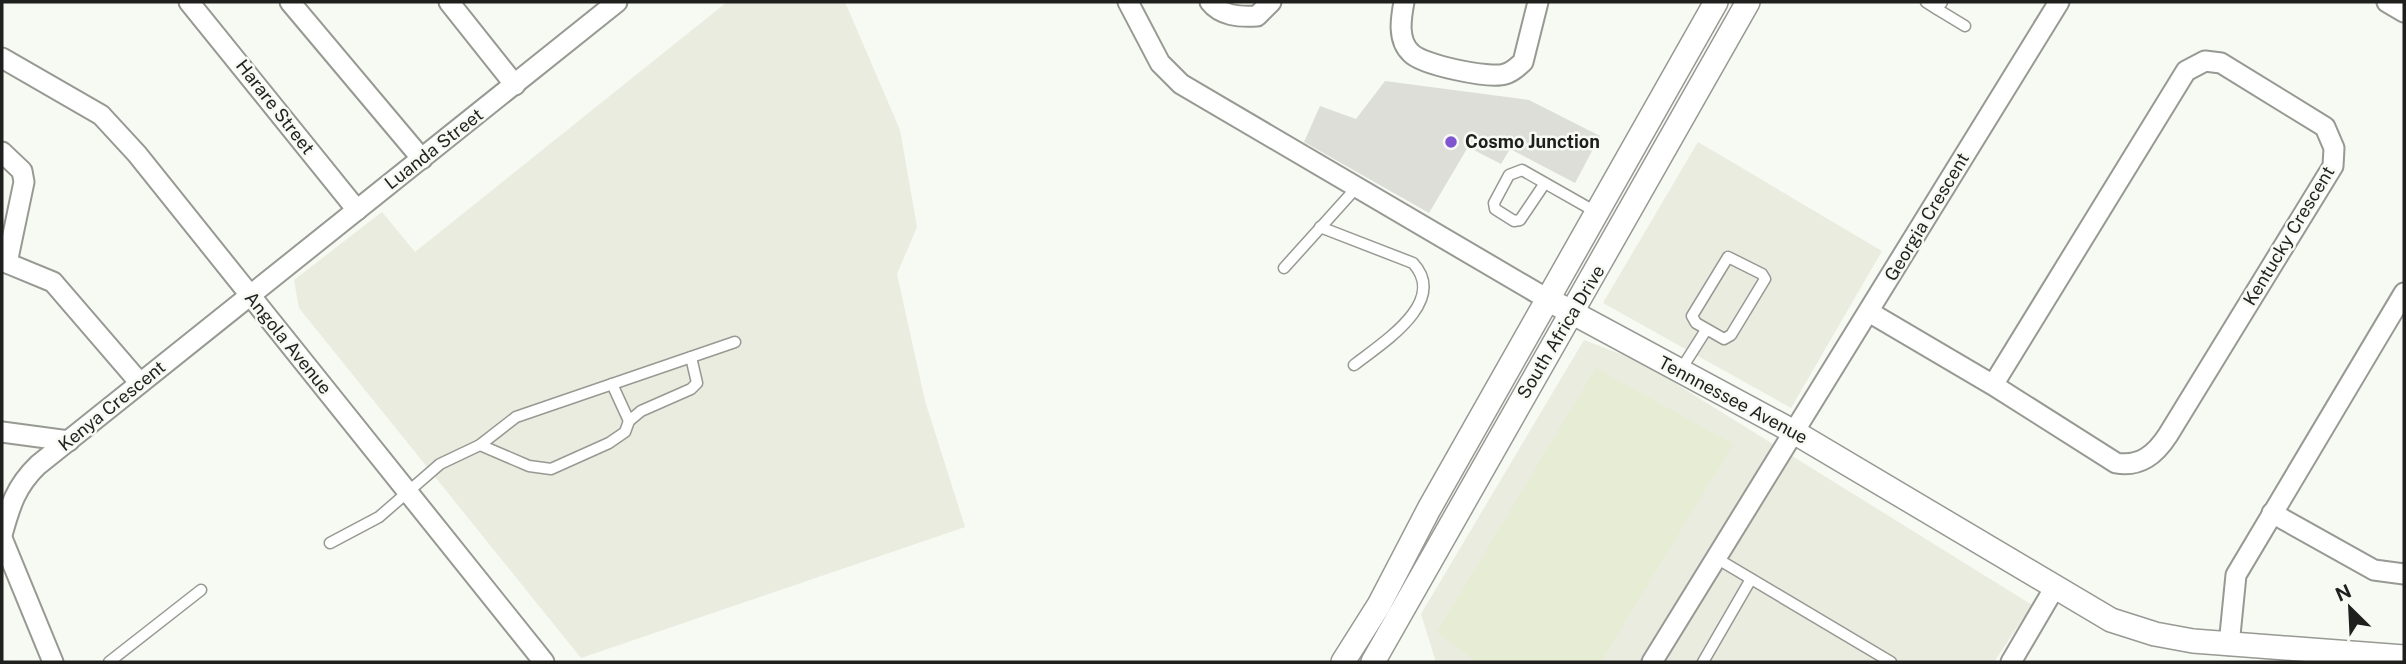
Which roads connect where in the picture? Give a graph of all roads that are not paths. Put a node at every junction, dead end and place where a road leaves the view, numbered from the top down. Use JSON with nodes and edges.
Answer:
{"nodes":[{"id":1,"x":290,"y":2,"type":"edge"},
{"id":2,"x":449,"y":2,"type":"edge"},
{"id":3,"x":616,"y":2,"type":"edge"},
{"id":4,"x":1128,"y":2,"type":"edge"},
{"id":5,"x":1210,"y":2,"type":"edge"},
{"id":6,"x":1271,"y":2,"type":"edge"},
{"id":7,"x":1404,"y":2,"type":"edge"},
{"id":8,"x":1538,"y":2,"type":"edge"},
{"id":9,"x":1716,"y":2,"type":"edge"},
{"id":10,"x":1748,"y":2,"type":"edge"},
{"id":11,"x":1926,"y":2,"type":"edge"},
{"id":12,"x":2059,"y":2,"type":"edge"},
{"id":13,"x":2387,"y":2,"type":"edge"},
{"id":14,"x":193,"y":3,"type":"edge"},
{"id":15,"x":1940,"y":5,"type":"edge"},
{"id":16,"x":2404,"y":12,"type":"edge"},
{"id":17,"x":1965,"y":26,"type":"dead end"},
{"id":18,"x":2,"y":58,"type":"edge"},
{"id":19,"x":514,"y":85,"type":"junction"},
{"id":20,"x":2,"y":152,"type":"edge"},
{"id":21,"x":422,"y":159,"type":"junction"},
{"id":22,"x":1545,"y":183,"type":"junction"},
{"id":23,"x":1357,"y":187,"type":"junction"},
{"id":24,"x":357,"y":211,"type":"junction"},
{"id":25,"x":1596,"y":212,"type":"junction"},
{"id":26,"x":1320,"y":228,"type":"junction"},
{"id":27,"x":4,"y":262,"type":"edge"},
{"id":28,"x":1284,"y":268,"type":"dead end"},
{"id":29,"x":2404,"y":293,"type":"edge"},
{"id":30,"x":250,"y":296,"type":"junction"},
{"id":31,"x":1549,"y":300,"type":"junction"},
{"id":32,"x":1868,"y":312,"type":"junction"},
{"id":33,"x":1572,"y":313,"type":"junction"},
{"id":34,"x":1706,"y":330,"type":"junction"},
{"id":35,"x":735,"y":342,"type":"dead end"},
{"id":36,"x":691,"y":357,"type":"junction"},
{"id":37,"x":1354,"y":365,"type":"dead end"},
{"id":38,"x":1680,"y":371,"type":"junction"},
{"id":39,"x":140,"y":383,"type":"junction"},
{"id":40,"x":612,"y":384,"type":"junction"},
{"id":41,"x":1993,"y":385,"type":"junction"},
{"id":42,"x":629,"y":421,"type":"junction"},
{"id":43,"x":2,"y":432,"type":"edge"},
{"id":44,"x":1794,"y":432,"type":"junction"},
{"id":45,"x":69,"y":441,"type":"junction"},
{"id":46,"x":480,"y":445,"type":"junction"},
{"id":47,"x":409,"y":492,"type":"junction"},
{"id":48,"x":2272,"y":513,"type":"junction"},
{"id":49,"x":2,"y":536,"type":"edge"},
{"id":50,"x":330,"y":543,"type":"dead end"},
{"id":51,"x":1716,"y":558,"type":"junction"},
{"id":52,"x":2404,"y":574,"type":"edge"},
{"id":53,"x":1751,"y":579,"type":"junction"},
{"id":54,"x":2055,"y":587,"type":"junction"},
{"id":55,"x":201,"y":590,"type":"dead end"},
{"id":56,"x":2229,"y":645,"type":"junction"},
{"id":57,"x":2404,"y":657,"type":"edge"},
{"id":58,"x":53,"y":662,"type":"edge"},
{"id":59,"x":109,"y":662,"type":"edge"},
{"id":60,"x":544,"y":662,"type":"edge"},
{"id":61,"x":1343,"y":662,"type":"edge"},
{"id":62,"x":1373,"y":662,"type":"edge"},
{"id":63,"x":1653,"y":662,"type":"edge"},
{"id":64,"x":1703,"y":662,"type":"edge"},
{"id":65,"x":1891,"y":662,"type":"edge"},
{"id":66,"x":2011,"y":662,"type":"edge"}],
"edges":[{"from":1,"to":21,"type":"street"},
{"from":2,"to":19,"type":"street"},
{"from":3,"to":19,"type":"street","name":"Luanda Street"},
{"from":4,"to":23,"type":"street","name":"Tennnessee Avenue"},
{"from":5,"to":6,"type":"street"},
{"from":7,"to":8,"type":"street"},
{"from":9,"to":25,"type":"street","name":"South Africa Drive"},
{"from":10,"to":33,"type":"street","name":"South Africa Drive"},
{"from":11,"to":15,"type":"lane"},
{"from":12,"to":32,"type":"street","name":"Georgia Crescent"},
{"from":13,"to":16,"type":"street"},
{"from":14,"to":24,"type":"street","name":"Harare Street"},
{"from":15,"to":17,"type":"lane"},
{"from":18,"to":30,"type":"street","name":"Angola Avenue"},
{"from":19,"to":21,"type":"street","name":"Luanda Street"},
{"from":20,"to":27,"type":"street"},
{"from":21,"to":24,"type":"street","name":"Luanda Street"},
{"from":22,"to":22,"type":"lane"},
{"from":22,"to":25,"type":"lane"},
{"from":23,"to":26,"type":"lane"},
{"from":23,"to":31,"type":"street","name":"Tennnessee Avenue"},
{"from":24,"to":30,"type":"street","name":"Luanda Street"},
{"from":25,"to":31,"type":"street","name":"South Africa Drive"},
{"from":26,"to":28,"type":"lane"},
{"from":26,"to":37,"type":"lane"},
{"from":27,"to":39,"type":"street"},
{"from":29,"to":48,"type":"street"},
{"from":30,"to":39,"type":"street","name":"Kenya Crescent"},
{"from":30,"to":47,"type":"street","name":"Angola Avenue"},
{"from":31,"to":33,"type":"street","name":"Tennnessee Avenue"},
{"from":31,"to":61,"type":"street","name":"South Africa Drive"},
{"from":32,"to":41,"type":"street","name":"Kentucky Crescent"},
{"from":32,"to":44,"type":"street","name":"Georgia Crescent"},
{"from":33,"to":38,"type":"street","name":"Tennnessee Avenue"},
{"from":33,"to":62,"type":"street","name":"South Africa Drive"},
{"from":34,"to":34,"type":"lane"},
{"from":34,"to":38,"type":"lane"},
{"from":35,"to":36,"type":"lane"},
{"from":36,"to":40,"type":"lane"},
{"from":36,"to":42,"type":"lane"},
{"from":38,"to":44,"type":"street","name":"Tennnessee Avenue"},
{"from":39,"to":45,"type":"street","name":"Kenya Crescent"},
{"from":40,"to":42,"type":"lane"},
{"from":40,"to":46,"type":"lane"},
{"from":41,"to":41,"type":"street","name":"Kentucky Crescent"},
{"from":42,"to":46,"type":"lane"},
{"from":43,"to":45,"type":"street"},
{"from":44,"to":51,"type":"street","name":"Georgia Crescent"},
{"from":44,"to":54,"type":"street","name":"Tennnessee Avenue"},
{"from":45,"to":49,"type":"street","name":"Kenya Crescent"},
{"from":46,"to":47,"type":"lane"},
{"from":47,"to":50,"type":"lane"},
{"from":47,"to":60,"type":"street","name":"Angola Avenue"},
{"from":48,"to":52,"type":"street"},
{"from":48,"to":56,"type":"street"},
{"from":49,"to":58,"type":"street","name":"Kenya Crescent"},
{"from":51,"to":53,"type":"lane"},
{"from":51,"to":63,"type":"street","name":"Georgia Crescent"},
{"from":53,"to":64,"type":"lane"},
{"from":53,"to":65,"type":"lane"},
{"from":54,"to":56,"type":"street","name":"Tennnessee Avenue"},
{"from":54,"to":66,"type":"street"},
{"from":55,"to":59,"type":"lane"},
{"from":56,"to":57,"type":"street","name":"Tennnessee Avenue"}]}
